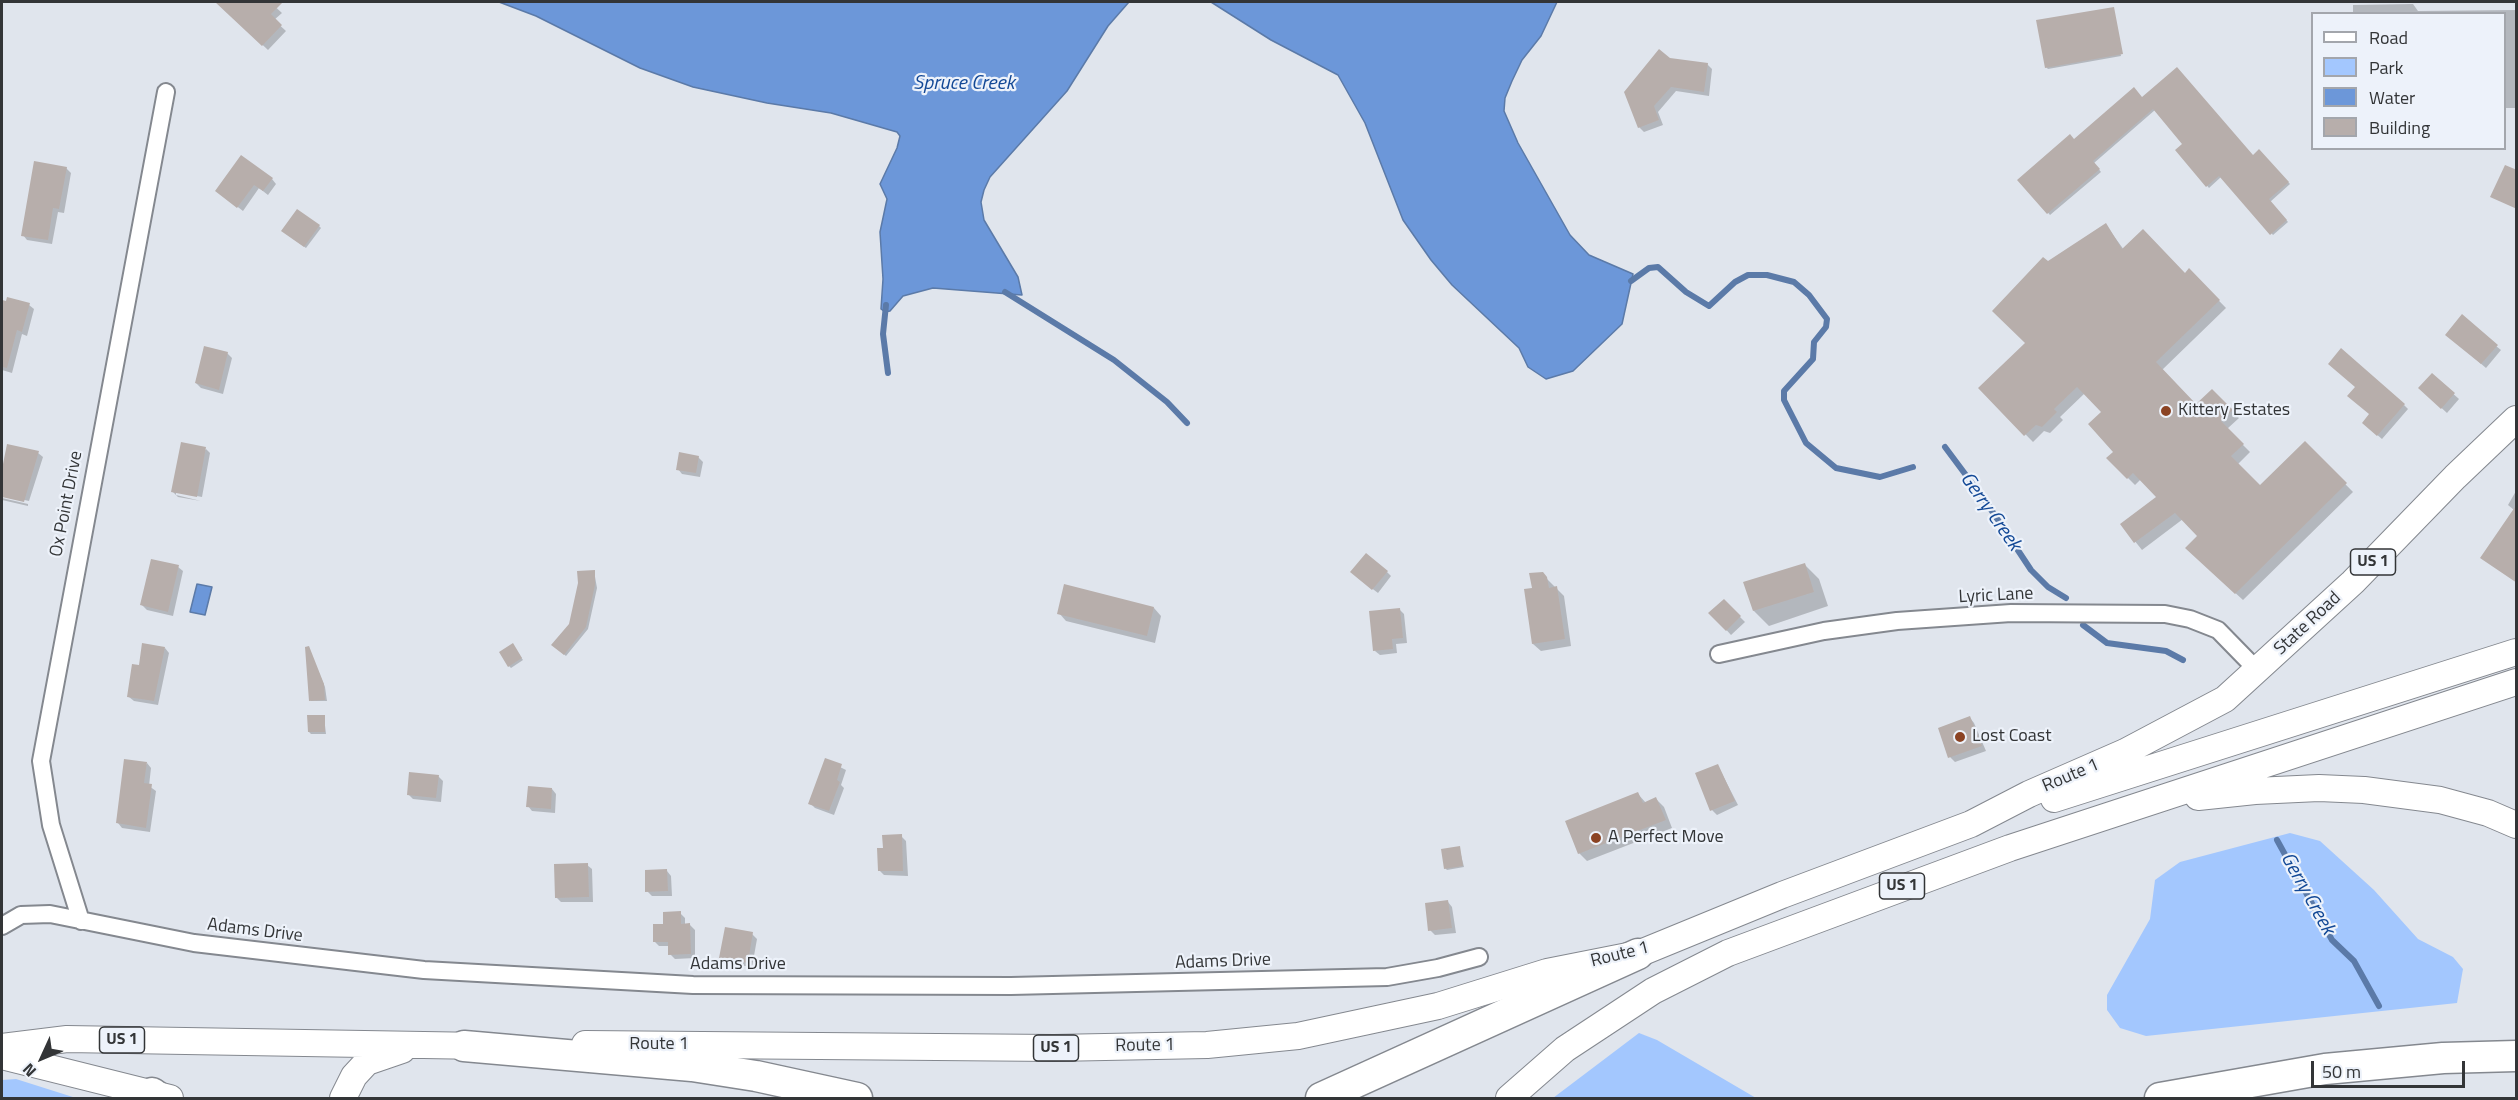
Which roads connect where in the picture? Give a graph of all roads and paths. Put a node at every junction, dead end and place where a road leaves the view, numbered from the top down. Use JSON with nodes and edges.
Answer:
{"nodes":[{"id":1,"x":166,"y":92,"type":"dead end"},
{"id":2,"x":2517,"y":418,"type":"edge"},
{"id":3,"x":2517,"y":652,"type":"edge"},
{"id":4,"x":1719,"y":654,"type":"dead end"},
{"id":5,"x":2258,"y":671,"type":"junction"},
{"id":6,"x":2517,"y":682,"type":"edge"},
{"id":7,"x":2224,"y":699,"type":"joint"},
{"id":8,"x":2118,"y":813,"type":"junction"},
{"id":9,"x":1971,"y":824,"type":"junction"},
{"id":10,"x":2517,"y":825,"type":"edge"},
{"id":11,"x":81,"y":921,"type":"junction"},
{"id":12,"x":2,"y":926,"type":"edge"},
{"id":13,"x":1638,"y":954,"type":"junction"},
{"id":14,"x":1479,"y":957,"type":"dead end"},
{"id":15,"x":419,"y":1043,"type":"junction"},
{"id":16,"x":465,"y":1046,"type":"junction"},
{"id":17,"x":2,"y":1047,"type":"edge"},
{"id":18,"x":2,"y":1056,"type":"edge"},
{"id":19,"x":2517,"y":1056,"type":"edge"},
{"id":20,"x":160,"y":1097,"type":"edge"},
{"id":21,"x":344,"y":1098,"type":"edge"},
{"id":22,"x":857,"y":1098,"type":"edge"},
{"id":23,"x":1321,"y":1098,"type":"edge"},
{"id":24,"x":1509,"y":1098,"type":"edge"},
{"id":25,"x":2160,"y":1098,"type":"edge"}],
"edges":[{"from":1,"to":11,"type":"street","name":"Ox Point Drive"},
{"from":2,"to":5,"type":"main road","name":"State Road","number":"US 1"},
{"from":3,"to":9,"type":"main road"},
{"from":4,"to":5,"type":"street","name":"Lyric Lane"},
{"from":5,"to":7,"type":"main road","name":"State Road","number":"US 1"},
{"from":6,"to":8,"type":"main road"},
{"from":7,"to":9,"type":"main road","name":"Route 1","number":"US 1"},
{"from":8,"to":10,"type":"main road","number":"US 1"},
{"from":8,"to":24,"type":"main road","number":"US 1"},
{"from":9,"to":13,"type":"main road","name":"Route 1","number":"US 1"},
{"from":11,"to":12,"type":"street","name":"Adams Drive"},
{"from":11,"to":14,"type":"street","name":"Adams Drive"},
{"from":13,"to":16,"type":"main road","name":"Route 1","number":"US 1"},
{"from":13,"to":23,"type":"highway"},
{"from":15,"to":16,"type":"main road","name":"Route 1","number":"US 1"},
{"from":15,"to":17,"type":"main road","name":"Route 1","number":"US 1"},
{"from":15,"to":21,"type":"main road"},
{"from":16,"to":22,"type":"highway"},
{"from":18,"to":20,"type":"main road","number":"US 1"},
{"from":19,"to":25,"type":"highway"}]}
